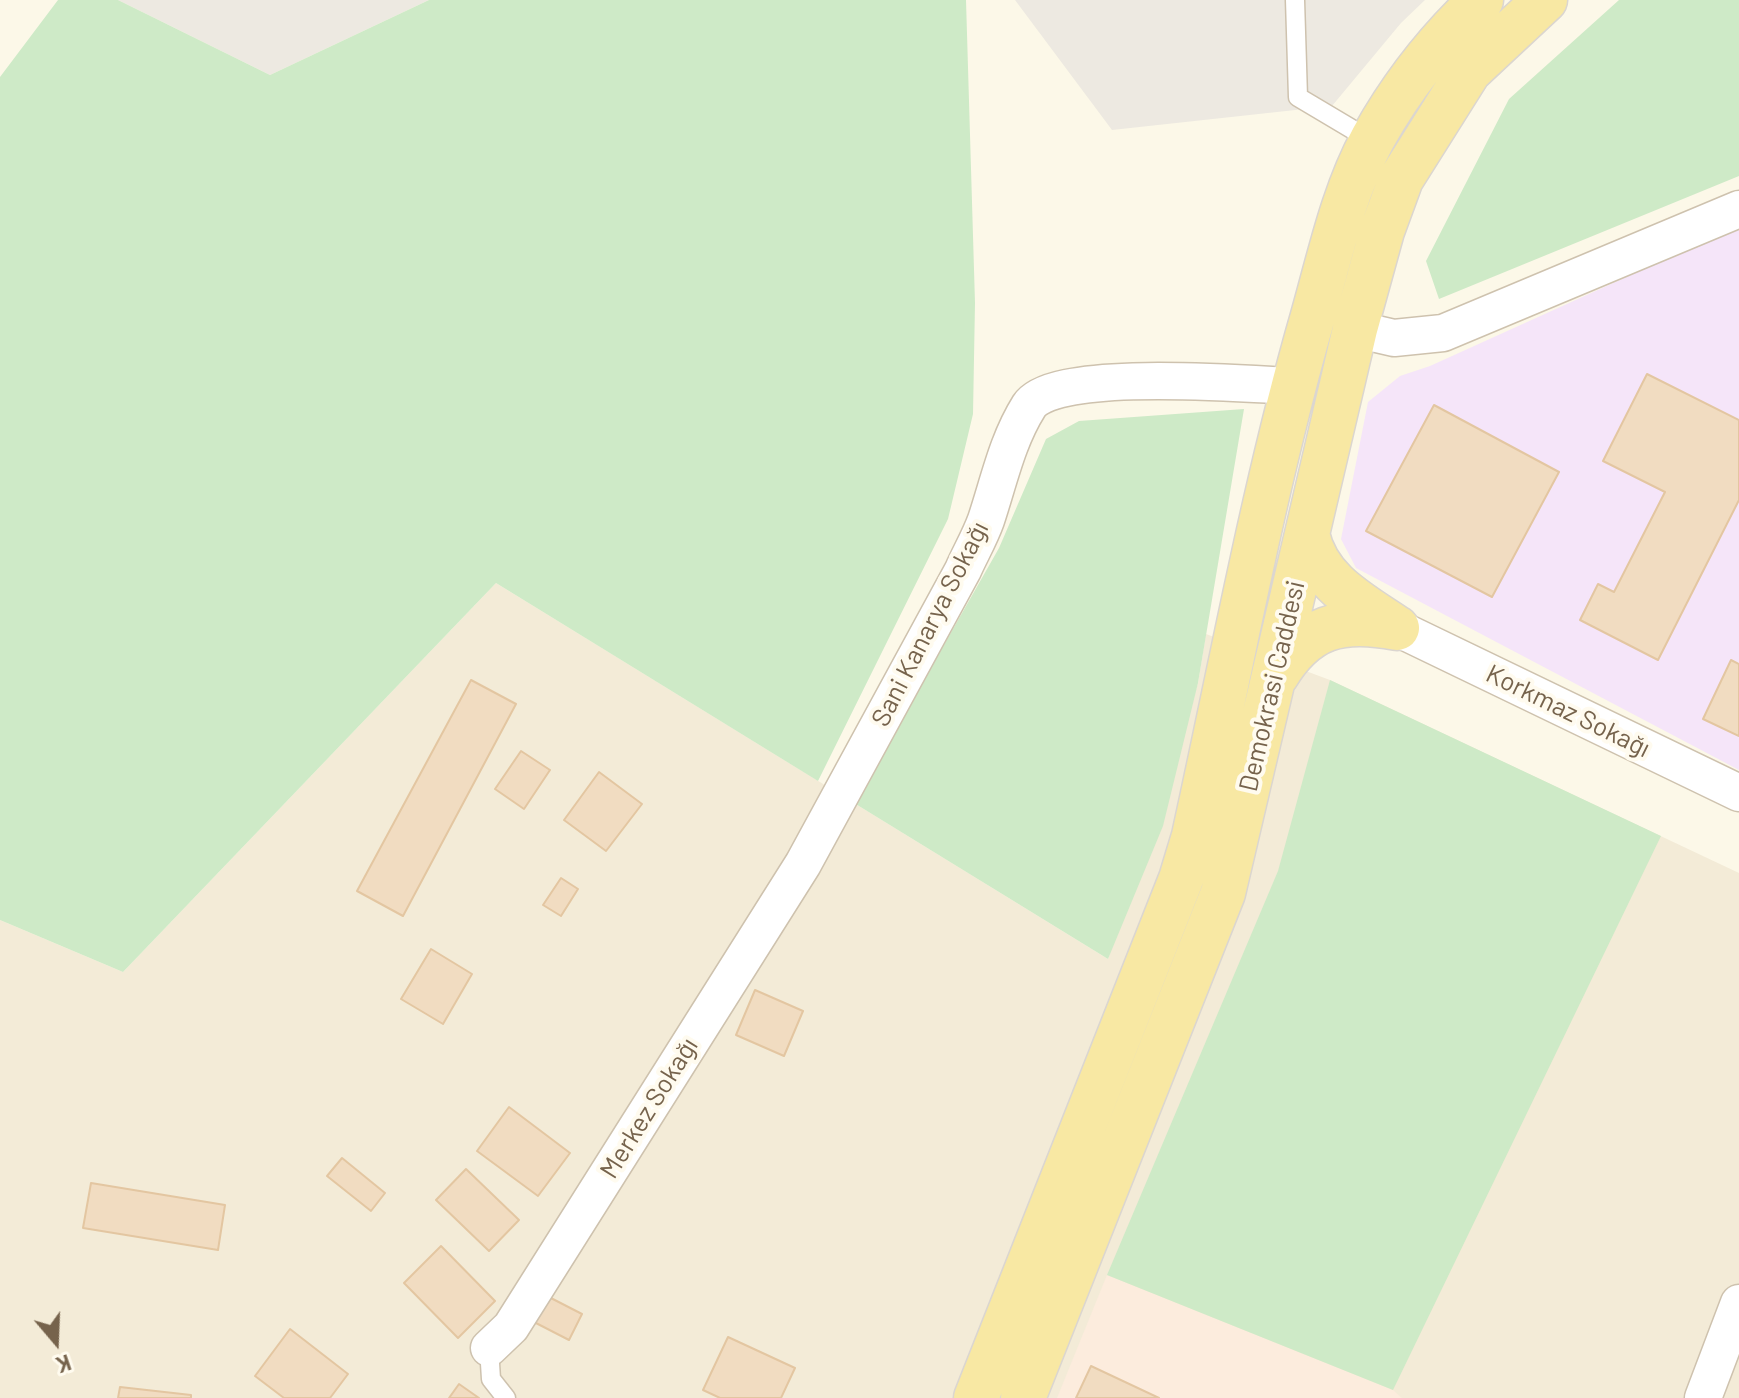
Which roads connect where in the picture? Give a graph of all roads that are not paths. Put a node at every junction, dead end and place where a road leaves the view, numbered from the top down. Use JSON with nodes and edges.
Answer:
{"nodes":[{"id":1,"x":1295,"y":0,"type":"edge"},
{"id":2,"x":1481,"y":0,"type":"edge"},
{"id":3,"x":1545,"y":0,"type":"edge"},
{"id":4,"x":1372,"y":141,"type":"junction"},
{"id":5,"x":1739,"y":209,"type":"edge"},
{"id":6,"x":1355,"y":329,"type":"junction"},
{"id":7,"x":1293,"y":386,"type":"junction"},
{"id":8,"x":1307,"y":534,"type":"junction"},
{"id":9,"x":1397,"y":628,"type":"junction"},
{"id":10,"x":1274,"y":678,"type":"junction"},
{"id":11,"x":1739,"y":793,"type":"edge"},
{"id":12,"x":803,"y":864,"type":"joint"},
{"id":13,"x":1739,"y":1303,"type":"edge"},
{"id":14,"x":489,"y":1348,"type":"joint"},
{"id":15,"x":506,"y":1398,"type":"edge"},
{"id":16,"x":976,"y":1398,"type":"edge"},
{"id":17,"x":1023,"y":1398,"type":"edge"},
{"id":18,"x":1703,"y":1398,"type":"edge"}],
"edges":[{"from":1,"to":4,"type":"lane"},
{"from":2,"to":4,"type":"main road","name":"Demokrasi Caddesi"},
{"from":3,"to":6,"type":"main road","name":"Demokrasi Caddesi"},
{"from":4,"to":7,"type":"main road","name":"Demokrasi Caddesi"},
{"from":5,"to":6,"type":"street"},
{"from":6,"to":8,"type":"main road","name":"Demokrasi Caddesi"},
{"from":7,"to":12,"type":"street","name":"Sani Kanarya Sokağı"},
{"from":7,"to":16,"type":"main road","name":"Demokrasi Caddesi"},
{"from":8,"to":9,"type":"main road"},
{"from":8,"to":10,"type":"main road","name":"Demokrasi Caddesi"},
{"from":9,"to":10,"type":"main road"},
{"from":9,"to":11,"type":"street","name":"Korkmaz Sokağı"},
{"from":10,"to":17,"type":"main road","name":"Demokrasi Caddesi"},
{"from":12,"to":14,"type":"street","name":"Merkez Sokağı"},
{"from":13,"to":18,"type":"street"},
{"from":14,"to":15,"type":"lane"}]}
